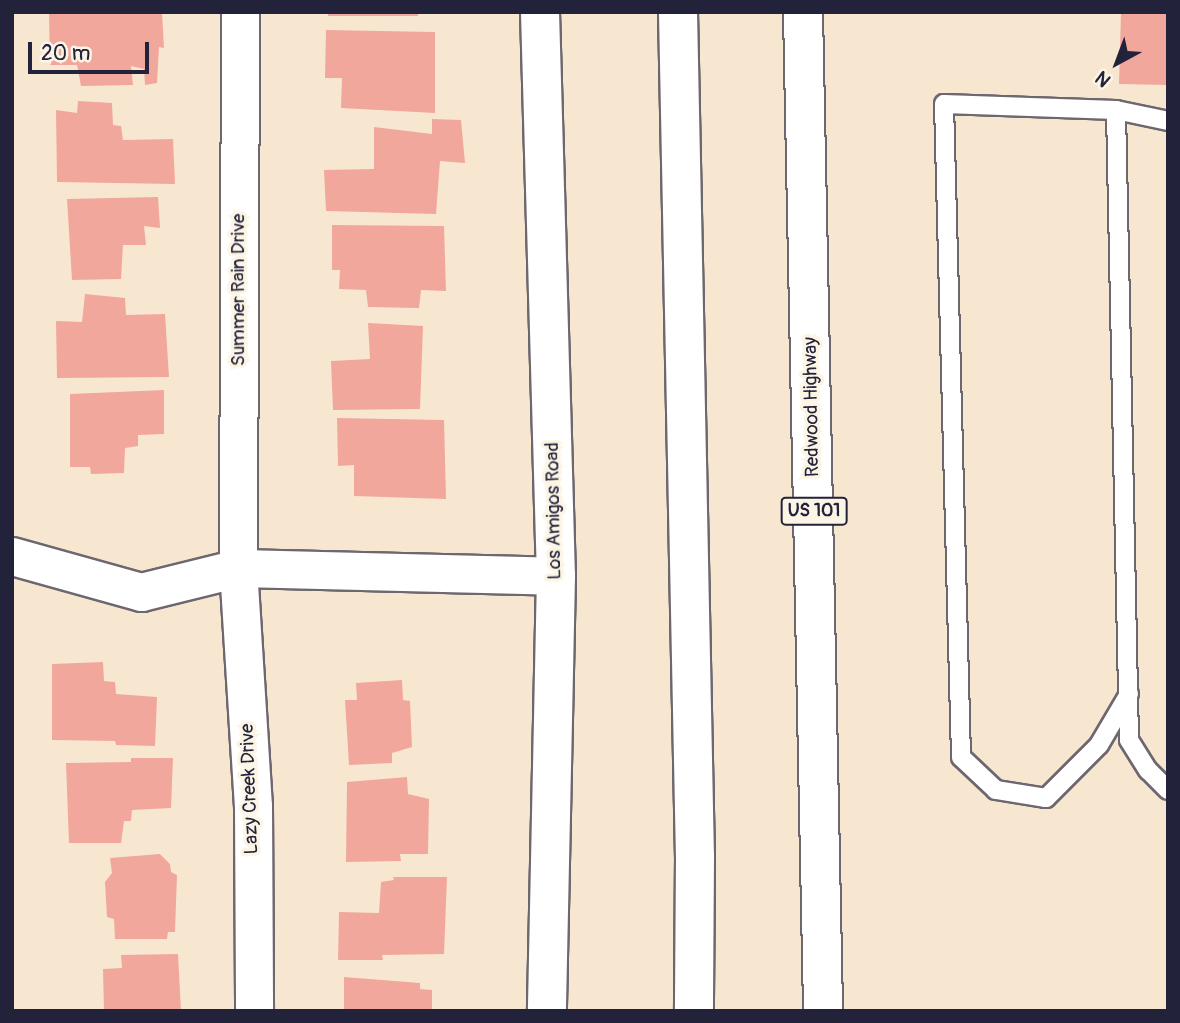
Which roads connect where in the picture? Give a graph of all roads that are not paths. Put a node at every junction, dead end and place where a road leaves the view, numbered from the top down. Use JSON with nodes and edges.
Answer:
{"nodes":[{"id":1,"x":240,"y":12,"type":"edge"},
{"id":2,"x":540,"y":12,"type":"edge"},
{"id":3,"x":678,"y":12,"type":"edge"},
{"id":4,"x":803,"y":12,"type":"edge"},
{"id":5,"x":1116,"y":110,"type":"junction"},
{"id":6,"x":1168,"y":121,"type":"edge"},
{"id":7,"x":12,"y":556,"type":"edge"},
{"id":8,"x":238,"y":568,"type":"junction"},
{"id":9,"x":556,"y":576,"type":"junction"},
{"id":10,"x":1129,"y":694,"type":"junction"},
{"id":11,"x":1168,"y":790,"type":"edge"},
{"id":12,"x":254,"y":1011,"type":"edge"},
{"id":13,"x":547,"y":1011,"type":"edge"},
{"id":14,"x":695,"y":1011,"type":"edge"},
{"id":15,"x":823,"y":1011,"type":"edge"}],
"edges":[{"from":1,"to":8,"type":"street","name":"Summer Rain Drive"},
{"from":2,"to":9,"type":"main road","name":"Los Amigos Road"},
{"from":3,"to":14,"type":"main road"},
{"from":4,"to":15,"type":"main road","name":"Redwood Highway","number":"US 101"},
{"from":5,"to":6,"type":"lane"},
{"from":5,"to":10,"type":"lane"},
{"from":5,"to":10,"type":"lane"},
{"from":7,"to":8,"type":"street"},
{"from":8,"to":9,"type":"street"},
{"from":8,"to":12,"type":"street","name":"Lazy Creek Drive"},
{"from":9,"to":13,"type":"main road","name":"Los Amigos Road"},
{"from":10,"to":11,"type":"lane"}]}
